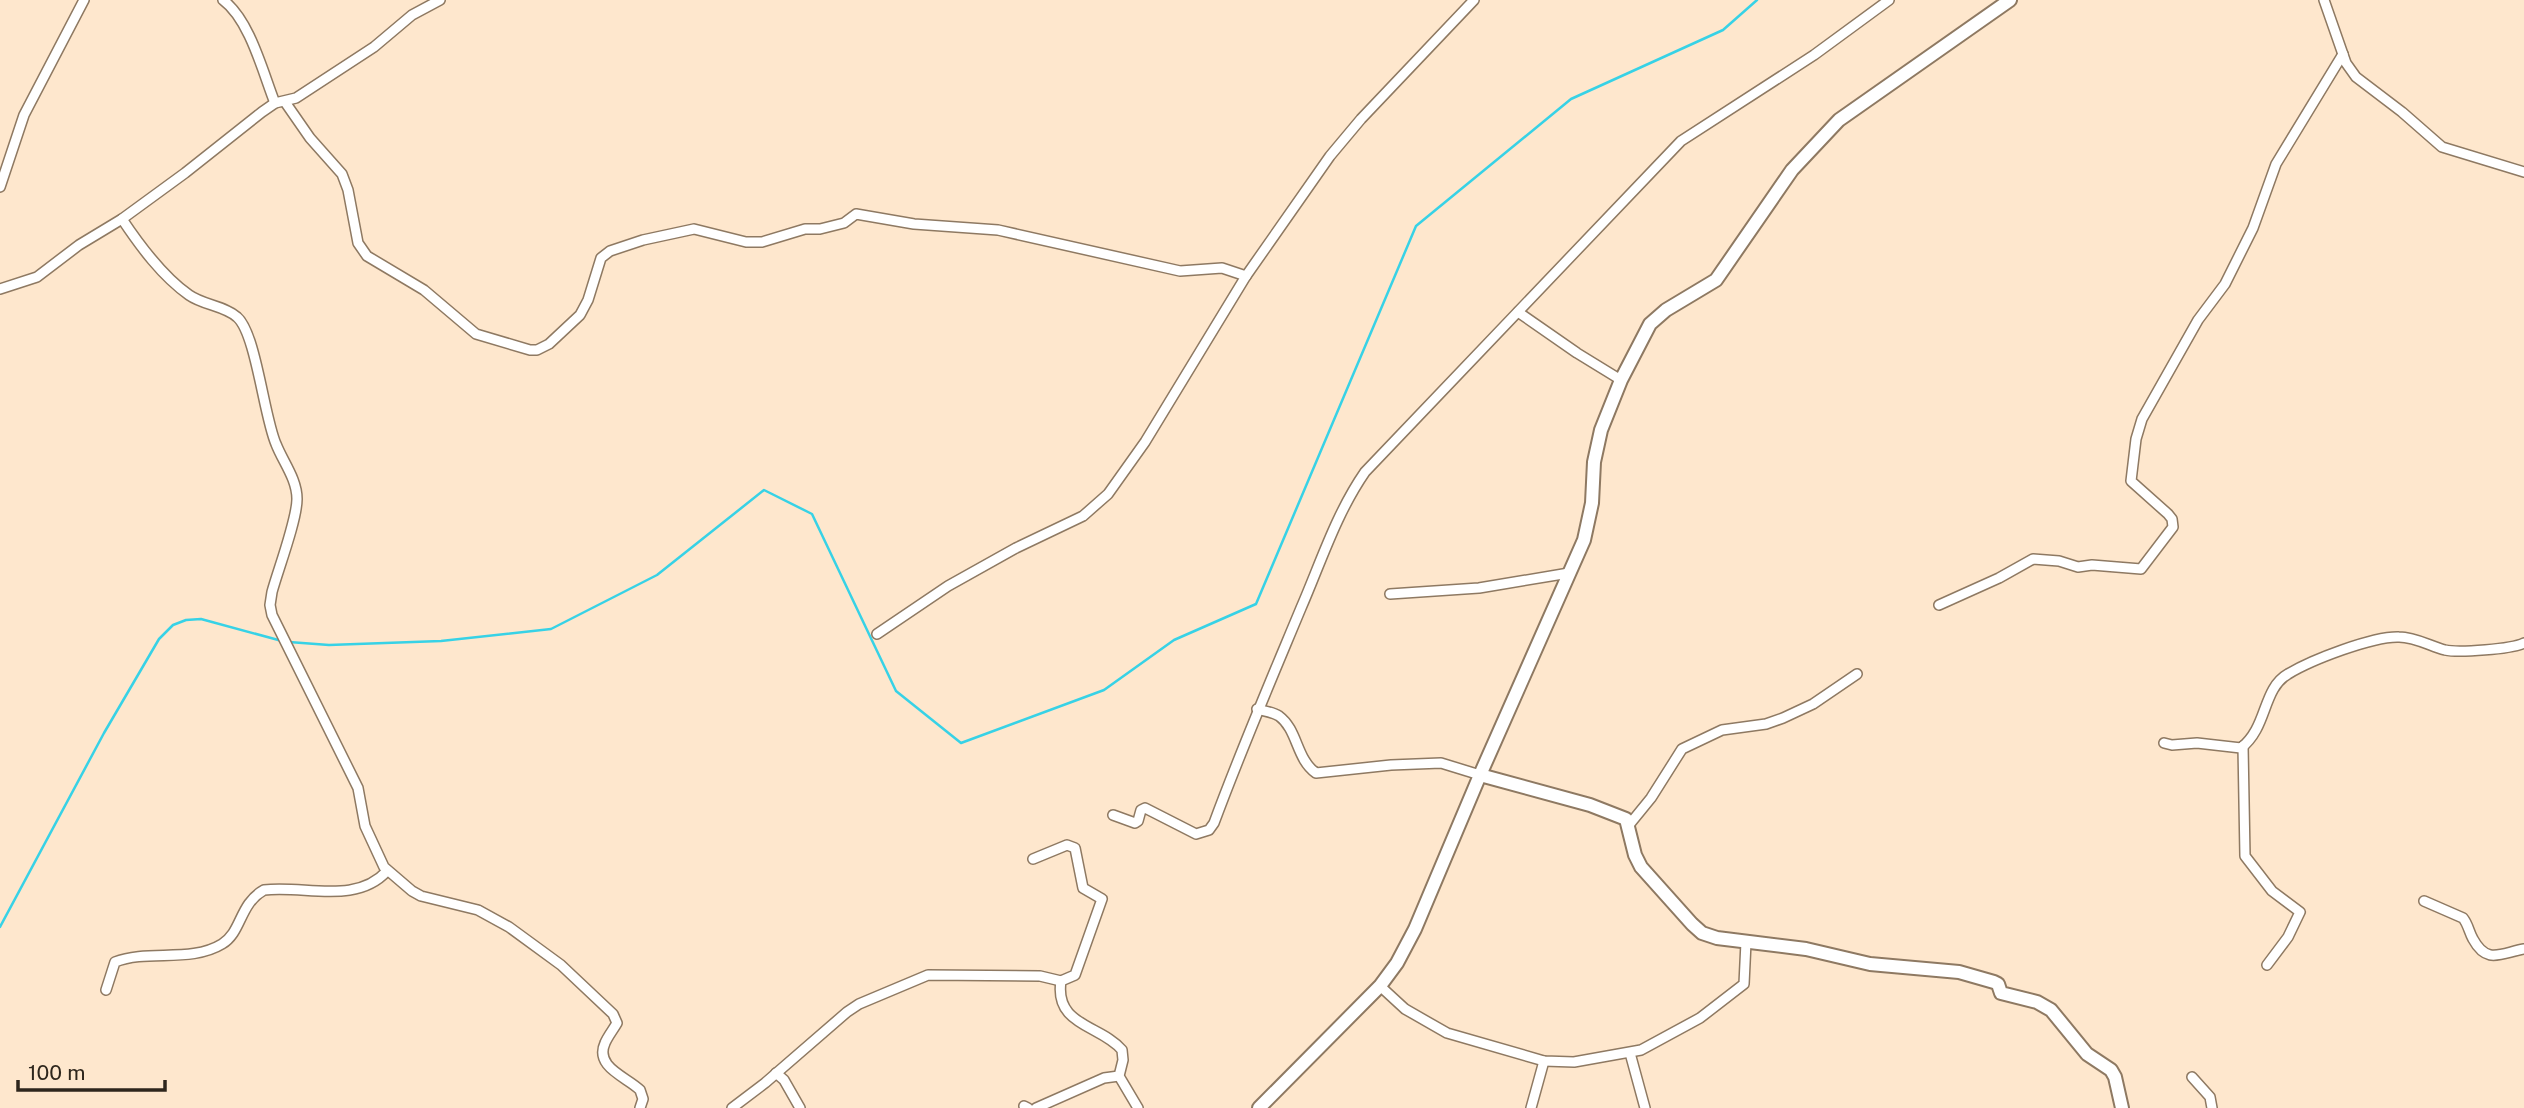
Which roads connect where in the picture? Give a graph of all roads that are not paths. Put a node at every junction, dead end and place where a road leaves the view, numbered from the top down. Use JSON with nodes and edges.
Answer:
{"nodes":[{"id":1,"x":84,"y":0,"type":"edge"},
{"id":2,"x":223,"y":0,"type":"edge"},
{"id":3,"x":440,"y":0,"type":"edge"},
{"id":4,"x":1474,"y":0,"type":"edge"},
{"id":5,"x":1889,"y":0,"type":"edge"},
{"id":6,"x":2010,"y":0,"type":"edge"},
{"id":7,"x":2324,"y":0,"type":"edge"},
{"id":8,"x":2343,"y":54,"type":"junction"},
{"id":9,"x":280,"y":103,"type":"junction"},
{"id":10,"x":2524,"y":172,"type":"edge"},
{"id":11,"x":0,"y":187,"type":"edge"},
{"id":12,"x":122,"y":219,"type":"junction"},
{"id":13,"x":1246,"y":276,"type":"junction"},
{"id":14,"x":0,"y":289,"type":"edge"},
{"id":15,"x":1518,"y":312,"type":"junction"},
{"id":16,"x":1621,"y":380,"type":"junction"},
{"id":17,"x":1569,"y":573,"type":"junction"},
{"id":18,"x":1390,"y":594,"type":"dead end"},
{"id":19,"x":1939,"y":605,"type":"dead end"},
{"id":20,"x":877,"y":634,"type":"dead end"},
{"id":21,"x":2524,"y":643,"type":"edge"},
{"id":22,"x":1857,"y":674,"type":"dead end"},
{"id":23,"x":1257,"y":709,"type":"junction"},
{"id":24,"x":2164,"y":743,"type":"dead end"},
{"id":25,"x":2243,"y":746,"type":"junction"},
{"id":26,"x":1480,"y":775,"type":"junction"},
{"id":27,"x":1113,"y":815,"type":"dead end"},
{"id":28,"x":1629,"y":825,"type":"junction"},
{"id":29,"x":1033,"y":859,"type":"dead end"},
{"id":30,"x":387,"y":871,"type":"junction"},
{"id":31,"x":2424,"y":901,"type":"dead end"},
{"id":32,"x":1746,"y":942,"type":"junction"},
{"id":33,"x":2524,"y":949,"type":"edge"},
{"id":34,"x":2267,"y":965,"type":"dead end"},
{"id":35,"x":1061,"y":981,"type":"junction"},
{"id":36,"x":1380,"y":986,"type":"junction"},
{"id":37,"x":106,"y":990,"type":"dead end"},
{"id":38,"x":1630,"y":1053,"type":"junction"},
{"id":39,"x":1544,"y":1061,"type":"junction"},
{"id":40,"x":776,"y":1073,"type":"junction"},
{"id":41,"x":1119,"y":1076,"type":"junction"},
{"id":42,"x":2192,"y":1077,"type":"dead end"},
{"id":43,"x":640,"y":1108,"type":"edge"},
{"id":44,"x":732,"y":1108,"type":"edge"},
{"id":45,"x":800,"y":1108,"type":"edge"},
{"id":46,"x":1036,"y":1108,"type":"edge"},
{"id":47,"x":1138,"y":1108,"type":"edge"},
{"id":48,"x":1259,"y":1108,"type":"edge"},
{"id":49,"x":1531,"y":1108,"type":"edge"},
{"id":50,"x":1645,"y":1108,"type":"edge"},
{"id":51,"x":2122,"y":1108,"type":"edge"},
{"id":52,"x":2212,"y":1108,"type":"edge"}],
"edges":[{"from":1,"to":11,"type":"street"},
{"from":2,"to":9,"type":"street"},
{"from":3,"to":9,"type":"street"},
{"from":4,"to":13,"type":"street"},
{"from":5,"to":15,"type":"street"},
{"from":6,"to":16,"type":"street"},
{"from":7,"to":8,"type":"street"},
{"from":8,"to":10,"type":"street"},
{"from":8,"to":19,"type":"street"},
{"from":9,"to":12,"type":"street"},
{"from":9,"to":13,"type":"street"},
{"from":12,"to":14,"type":"street"},
{"from":12,"to":30,"type":"street"},
{"from":13,"to":20,"type":"street"},
{"from":15,"to":16,"type":"street"},
{"from":15,"to":23,"type":"street"},
{"from":16,"to":17,"type":"street"},
{"from":17,"to":18,"type":"street"},
{"from":17,"to":26,"type":"street"},
{"from":21,"to":25,"type":"street"},
{"from":22,"to":28,"type":"street"},
{"from":23,"to":26,"type":"street"},
{"from":23,"to":27,"type":"street"},
{"from":24,"to":25,"type":"street"},
{"from":25,"to":34,"type":"street"},
{"from":26,"to":28,"type":"street"},
{"from":26,"to":36,"type":"street"},
{"from":28,"to":32,"type":"street"},
{"from":29,"to":35,"type":"street"},
{"from":30,"to":37,"type":"street"},
{"from":30,"to":43,"type":"street"},
{"from":31,"to":33,"type":"street"},
{"from":32,"to":38,"type":"street"},
{"from":32,"to":51,"type":"street"},
{"from":35,"to":40,"type":"street"},
{"from":35,"to":41,"type":"street"},
{"from":36,"to":39,"type":"street"},
{"from":36,"to":48,"type":"street"},
{"from":38,"to":39,"type":"street"},
{"from":38,"to":50,"type":"street"},
{"from":39,"to":49,"type":"street"},
{"from":40,"to":44,"type":"street"},
{"from":40,"to":45,"type":"street"},
{"from":41,"to":46,"type":"street"},
{"from":41,"to":47,"type":"street"},
{"from":42,"to":52,"type":"street"}]}
